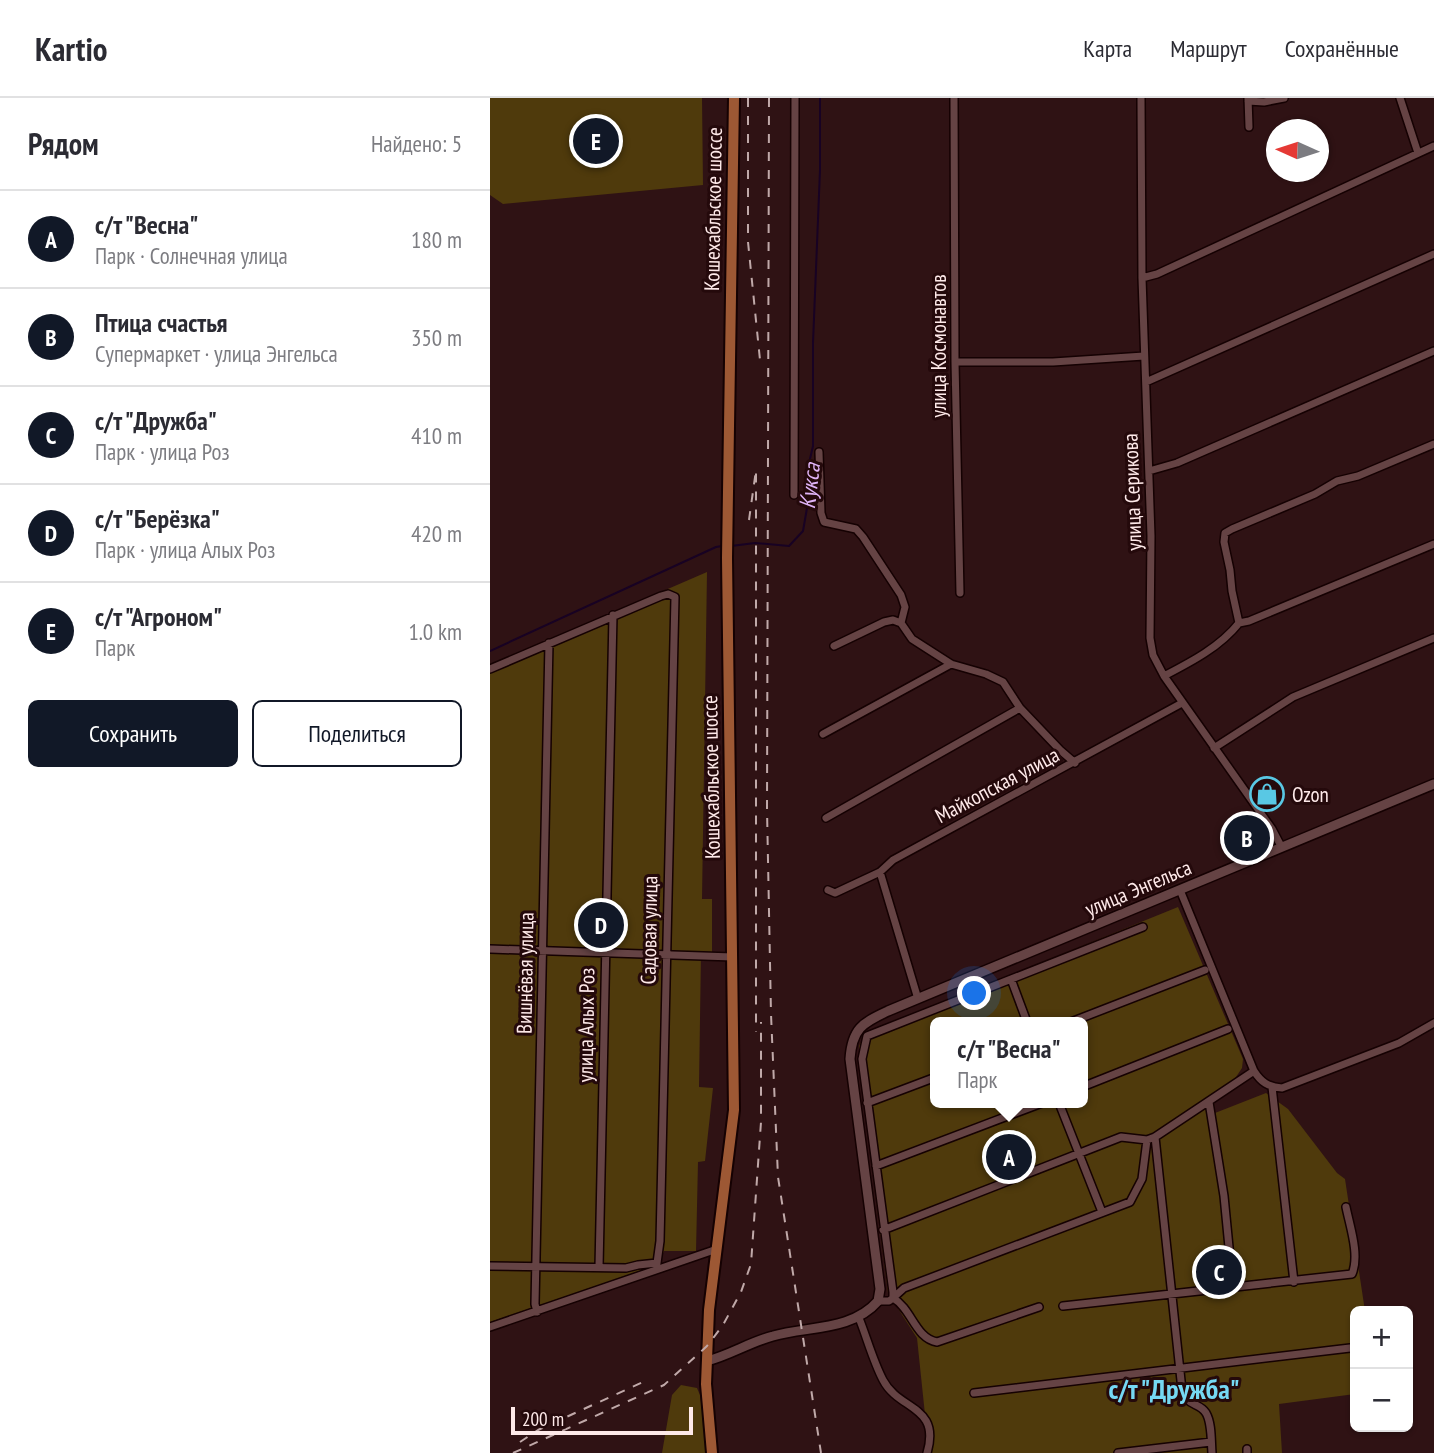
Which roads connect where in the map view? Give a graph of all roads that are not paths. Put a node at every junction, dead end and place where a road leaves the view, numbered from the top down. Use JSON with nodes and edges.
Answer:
{"nodes":[{"id":1,"x":734,"y":98,"type":"edge"},
{"id":2,"x":794,"y":98,"type":"edge"},
{"id":3,"x":954,"y":98,"type":"edge"},
{"id":4,"x":1142,"y":98,"type":"edge"},
{"id":5,"x":1284,"y":98,"type":"edge"},
{"id":6,"x":1400,"y":98,"type":"edge"},
{"id":7,"x":1248,"y":99,"type":"edge"},
{"id":8,"x":1250,"y":127,"type":"dead end"},
{"id":9,"x":1434,"y":146,"type":"edge"},
{"id":10,"x":1418,"y":153,"type":"junction"},
{"id":11,"x":1434,"y":254,"type":"edge"},
{"id":12,"x":1142,"y":278,"type":"junction"},
{"id":13,"x":1434,"y":351,"type":"edge"},
{"id":14,"x":1144,"y":356,"type":"junction"},
{"id":15,"x":955,"y":362,"type":"junction"},
{"id":16,"x":1146,"y":382,"type":"junction"},
{"id":17,"x":1434,"y":444,"type":"edge"},
{"id":18,"x":819,"y":452,"type":"dead end"},
{"id":19,"x":1149,"y":471,"type":"junction"},
{"id":20,"x":794,"y":495,"type":"dead end"},
{"id":21,"x":1434,"y":544,"type":"edge"},
{"id":22,"x":960,"y":593,"type":"dead end"},
{"id":23,"x":613,"y":615,"type":"junction"},
{"id":24,"x":901,"y":623,"type":"junction"},
{"id":25,"x":1239,"y":623,"type":"junction"},
{"id":26,"x":1434,"y":638,"type":"edge"},
{"id":27,"x":549,"y":643,"type":"junction"},
{"id":28,"x":834,"y":646,"type":"dead end"},
{"id":29,"x":951,"y":664,"type":"junction"},
{"id":30,"x":490,"y":669,"type":"edge"},
{"id":31,"x":1164,"y":676,"type":"junction"},
{"id":32,"x":1182,"y":703,"type":"junction"},
{"id":33,"x":1020,"y":708,"type":"junction"},
{"id":34,"x":823,"y":734,"type":"dead end"},
{"id":35,"x":1214,"y":748,"type":"junction"},
{"id":36,"x":1075,"y":763,"type":"junction"},
{"id":37,"x":1434,"y":784,"type":"edge"},
{"id":38,"x":826,"y":818,"type":"dead end"},
{"id":39,"x":1281,"y":846,"type":"junction"},
{"id":40,"x":880,"y":872,"type":"junction"},
{"id":41,"x":828,"y":890,"type":"dead end"},
{"id":42,"x":1180,"y":890,"type":"junction"},
{"id":43,"x":1143,"y":927,"type":"dead end"},
{"id":44,"x":490,"y":949,"type":"edge"},
{"id":45,"x":544,"y":950,"type":"junction"},
{"id":46,"x":605,"y":952,"type":"junction"},
{"id":47,"x":666,"y":953,"type":"junction"},
{"id":48,"x":733,"y":957,"type":"junction"},
{"id":49,"x":1205,"y":970,"type":"dead end"},
{"id":50,"x":1011,"y":979,"type":"junction"},
{"id":51,"x":918,"y":999,"type":"junction"},
{"id":52,"x":1025,"y":1017,"type":"edge"},
{"id":53,"x":1085,"y":1017,"type":"edge"},
{"id":54,"x":1434,"y":1023,"type":"edge"},
{"id":55,"x":1228,"y":1029,"type":"dead end"},
{"id":56,"x":1254,"y":1071,"type":"junction"},
{"id":57,"x":930,"y":1079,"type":"edge"},
{"id":58,"x":1088,"y":1085,"type":"edge"},
{"id":59,"x":1272,"y":1087,"type":"junction"},
{"id":60,"x":1209,"y":1102,"type":"junction"},
{"id":61,"x":867,"y":1103,"type":"junction"},
{"id":62,"x":1029,"y":1108,"type":"edge"},
{"id":63,"x":1061,"y":1108,"type":"edge"},
{"id":64,"x":1151,"y":1139,"type":"junction"},
{"id":65,"x":1079,"y":1153,"type":"junction"},
{"id":66,"x":876,"y":1166,"type":"junction"},
{"id":67,"x":1346,"y":1207,"type":"dead end"},
{"id":68,"x":1101,"y":1212,"type":"junction"},
{"id":69,"x":883,"y":1230,"type":"junction"},
{"id":70,"x":717,"y":1249,"type":"junction"},
{"id":71,"x":490,"y":1266,"type":"edge"},
{"id":72,"x":658,"y":1266,"type":"junction"},
{"id":73,"x":536,"y":1267,"type":"junction"},
{"id":74,"x":598,"y":1268,"type":"junction"},
{"id":75,"x":1294,"y":1282,"type":"junction"},
{"id":76,"x":1233,"y":1288,"type":"junction"},
{"id":77,"x":1172,"y":1295,"type":"junction"},
{"id":78,"x":893,"y":1298,"type":"junction"},
{"id":79,"x":878,"y":1301,"type":"junction"},
{"id":80,"x":1063,"y":1306,"type":"dead end"},
{"id":81,"x":1039,"y":1307,"type":"dead end"},
{"id":82,"x":536,"y":1308,"type":"junction"},
{"id":83,"x":859,"y":1318,"type":"junction"},
{"id":84,"x":490,"y":1327,"type":"edge"},
{"id":85,"x":1350,"y":1348,"type":"dead end"},
{"id":86,"x":707,"y":1361,"type":"junction"},
{"id":87,"x":1180,"y":1367,"type":"junction"},
{"id":88,"x":974,"y":1393,"type":"dead end"},
{"id":89,"x":1211,"y":1443,"type":"junction"},
{"id":90,"x":712,"y":1453,"type":"edge"},
{"id":91,"x":927,"y":1453,"type":"edge"},
{"id":92,"x":1118,"y":1453,"type":"edge"},
{"id":93,"x":1212,"y":1453,"type":"edge"}],
"edges":[{"from":1,"to":48,"type":"main road","name":"Кошехабльское шоссе"},
{"from":2,"to":20,"type":"street"},
{"from":3,"to":15,"type":"street","name":"улица Космонавтов"},
{"from":4,"to":12,"type":"street","name":"улица Серикова"},
{"from":5,"to":7,"type":"street"},
{"from":6,"to":10,"type":"street"},
{"from":7,"to":8,"type":"street"},
{"from":9,"to":10,"type":"street"},
{"from":10,"to":12,"type":"street"},
{"from":11,"to":16,"type":"street"},
{"from":12,"to":14,"type":"street","name":"улица Серикова"},
{"from":13,"to":19,"type":"street"},
{"from":14,"to":15,"type":"street"},
{"from":14,"to":16,"type":"street","name":"улица Серикова"},
{"from":15,"to":22,"type":"street","name":"улица Космонавтов"},
{"from":16,"to":19,"type":"street","name":"улица Серикова"},
{"from":17,"to":25,"type":"street"},
{"from":18,"to":24,"type":"street"},
{"from":19,"to":31,"type":"street","name":"улица Серикова"},
{"from":21,"to":25,"type":"street"},
{"from":23,"to":27,"type":"street"},
{"from":23,"to":46,"type":"street","name":"улица Алых Роз"},
{"from":23,"to":47,"type":"street","name":"Садовая улица"},
{"from":24,"to":28,"type":"street"},
{"from":24,"to":29,"type":"street"},
{"from":25,"to":31,"type":"street"},
{"from":26,"to":35,"type":"street"},
{"from":27,"to":30,"type":"street"},
{"from":27,"to":45,"type":"street","name":"Вишнёвая улица"},
{"from":29,"to":33,"type":"street"},
{"from":29,"to":34,"type":"street"},
{"from":31,"to":32,"type":"street","name":"улица Серикова"},
{"from":32,"to":35,"type":"street","name":"улица Серикова"},
{"from":32,"to":36,"type":"street","name":"Майкопская улица"},
{"from":33,"to":36,"type":"street"},
{"from":33,"to":38,"type":"street"},
{"from":35,"to":39,"type":"street","name":"улица Серикова"},
{"from":36,"to":40,"type":"street","name":"Майкопская улица"},
{"from":37,"to":39,"type":"street","name":"улица Энгельса"},
{"from":39,"to":42,"type":"street","name":"улица Энгельса"},
{"from":40,"to":41,"type":"street","name":"Майкопская улица"},
{"from":40,"to":51,"type":"street"},
{"from":42,"to":51,"type":"street","name":"улица Энгельса"},
{"from":42,"to":56,"type":"street"},
{"from":43,"to":50,"type":"street"},
{"from":44,"to":45,"type":"street"},
{"from":45,"to":46,"type":"street"},
{"from":45,"to":73,"type":"street","name":"Вишнёвая улица"},
{"from":46,"to":47,"type":"street"},
{"from":46,"to":74,"type":"street","name":"улица Алых Роз"},
{"from":47,"to":48,"type":"street"},
{"from":47,"to":72,"type":"street","name":"Садовая улица"},
{"from":48,"to":70,"type":"main road","name":"Кошехабльское шоссе"},
{"from":49,"to":53,"type":"street"},
{"from":50,"to":52,"type":"street"},
{"from":50,"to":61,"type":"street"},
{"from":51,"to":79,"type":"street","name":"улица Энгельса"},
{"from":54,"to":59,"type":"street"},
{"from":55,"to":58,"type":"street"},
{"from":56,"to":59,"type":"street"},
{"from":56,"to":60,"type":"street"},
{"from":57,"to":61,"type":"street"},
{"from":59,"to":75,"type":"street"},
{"from":60,"to":64,"type":"street"},
{"from":60,"to":76,"type":"street"},
{"from":61,"to":66,"type":"street"},
{"from":62,"to":66,"type":"street"},
{"from":63,"to":65,"type":"street"},
{"from":64,"to":65,"type":"street"},
{"from":64,"to":68,"type":"street"},
{"from":64,"to":77,"type":"street"},
{"from":65,"to":68,"type":"street"},
{"from":65,"to":69,"type":"street"},
{"from":66,"to":69,"type":"street"},
{"from":67,"to":75,"type":"street"},
{"from":68,"to":78,"type":"street"},
{"from":69,"to":78,"type":"street"},
{"from":70,"to":72,"type":"street"},
{"from":70,"to":86,"type":"main road","name":"Кошехабльское шоссе"},
{"from":71,"to":73,"type":"street"},
{"from":72,"to":74,"type":"street"},
{"from":72,"to":82,"type":"street"},
{"from":73,"to":74,"type":"street"},
{"from":73,"to":82,"type":"street","name":"Вишнёвая улица"},
{"from":75,"to":76,"type":"street"},
{"from":76,"to":77,"type":"street"},
{"from":77,"to":80,"type":"street"},
{"from":77,"to":87,"type":"street"},
{"from":78,"to":79,"type":"street"},
{"from":78,"to":81,"type":"street"},
{"from":79,"to":83,"type":"street"},
{"from":82,"to":84,"type":"street"},
{"from":83,"to":86,"type":"street"},
{"from":83,"to":91,"type":"street"},
{"from":85,"to":87,"type":"street"},
{"from":86,"to":90,"type":"main road","name":"Кошехабльское шоссе"},
{"from":87,"to":88,"type":"street"},
{"from":87,"to":89,"type":"street"},
{"from":89,"to":92,"type":"street"},
{"from":89,"to":93,"type":"street"}]}
